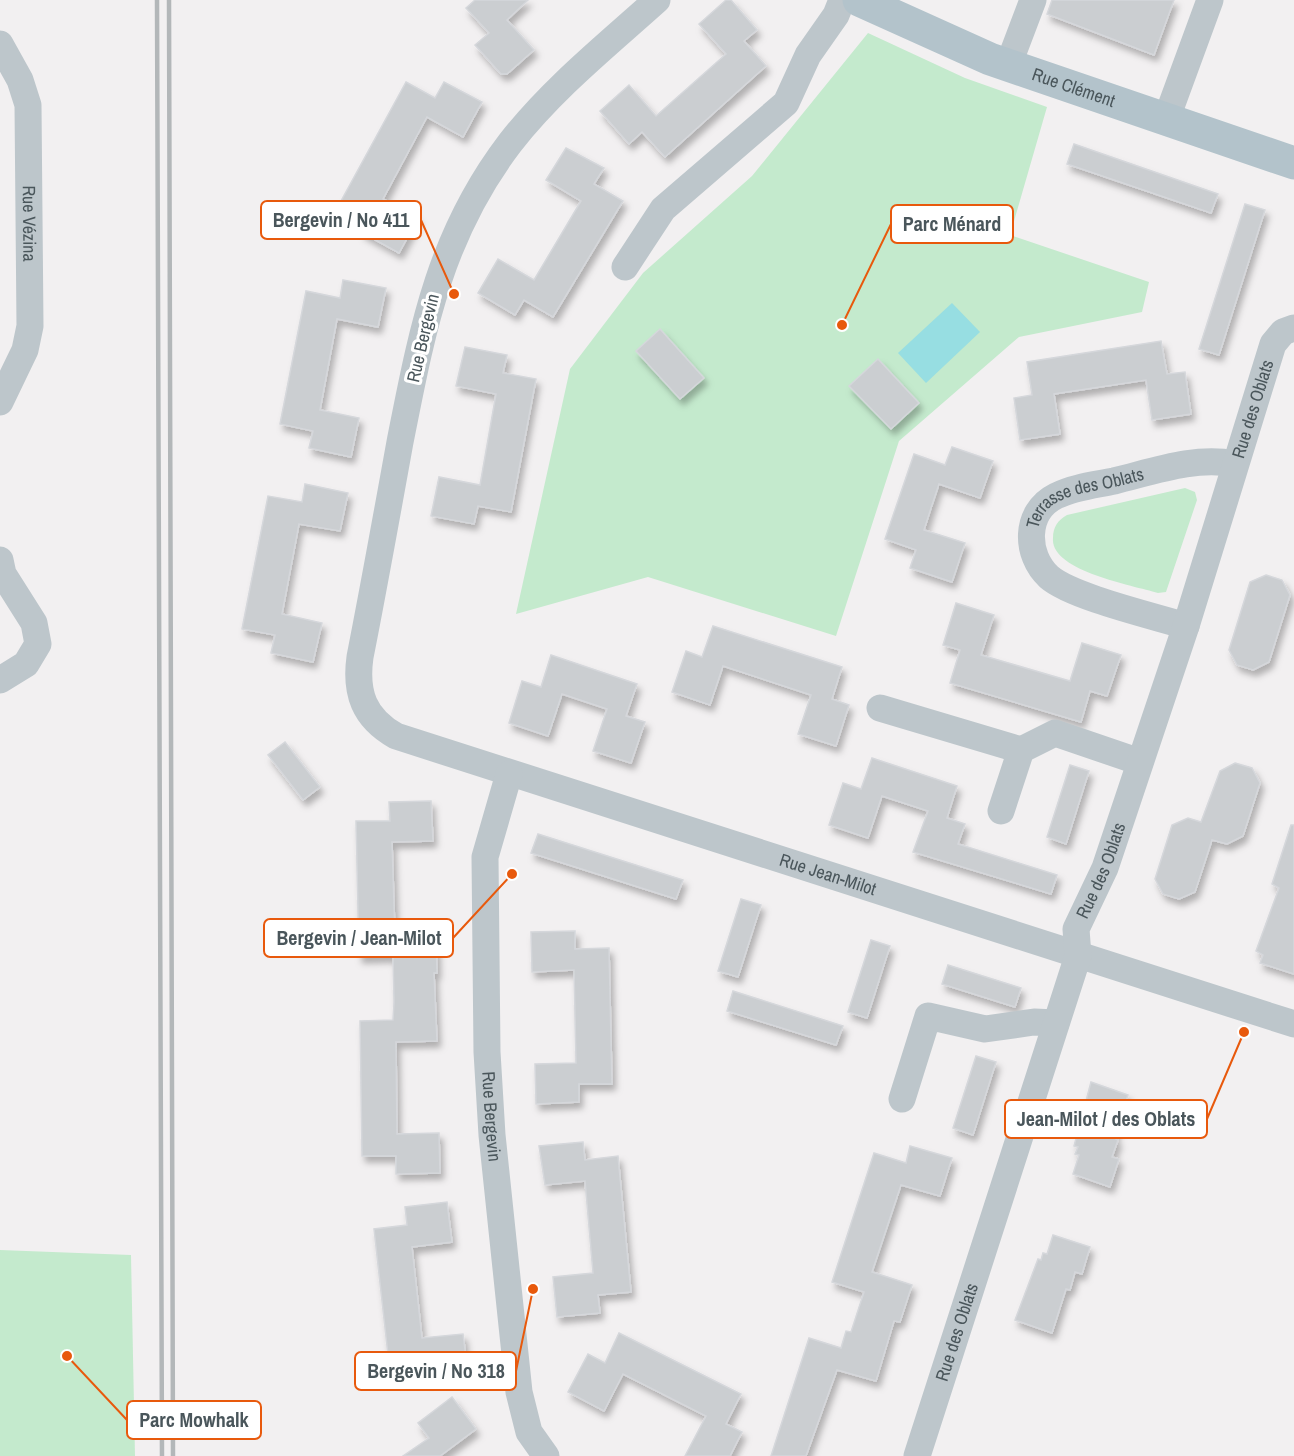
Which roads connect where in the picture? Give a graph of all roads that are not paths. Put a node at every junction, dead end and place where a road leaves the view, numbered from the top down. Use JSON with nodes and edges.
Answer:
{"nodes":[{"id":1,"x":657,"y":0,"type":"edge"},
{"id":2,"x":842,"y":0,"type":"edge"},
{"id":3,"x":860,"y":0,"type":"edge"},
{"id":4,"x":1033,"y":0,"type":"edge"},
{"id":5,"x":1210,"y":0,"type":"edge"},
{"id":6,"x":0,"y":44,"type":"edge"},
{"id":7,"x":1008,"y":66,"type":"junction"},
{"id":8,"x":1167,"y":120,"type":"junction"},
{"id":9,"x":1294,"y":163,"type":"edge"},
{"id":10,"x":625,"y":267,"type":"dead end"},
{"id":11,"x":1294,"y":328,"type":"edge"},
{"id":12,"x":12,"y":350,"type":"edge"},
{"id":13,"x":0,"y":402,"type":"edge"},
{"id":14,"x":1234,"y":464,"type":"junction"},
{"id":15,"x":0,"y":560,"type":"edge"},
{"id":16,"x":1186,"y":626,"type":"junction"},
{"id":17,"x":0,"y":680,"type":"edge"},
{"id":18,"x":880,"y":708,"type":"dead end"},
{"id":19,"x":369,"y":715,"type":"joint"},
{"id":20,"x":1021,"y":750,"type":"junction"},
{"id":21,"x":1140,"y":762,"type":"junction"},
{"id":22,"x":509,"y":774,"type":"junction"},
{"id":23,"x":1001,"y":811,"type":"dead end"},
{"id":24,"x":1078,"y":956,"type":"junction"},
{"id":25,"x":1056,"y":1023,"type":"junction"},
{"id":26,"x":1294,"y":1024,"type":"edge"},
{"id":27,"x":902,"y":1100,"type":"dead end"},
{"id":28,"x":546,"y":1456,"type":"edge"},
{"id":29,"x":917,"y":1456,"type":"edge"}],
"edges":[{"from":1,"to":19,"type":"street","name":"Rue Bergevin"},
{"from":2,"to":10,"type":"street"},
{"from":3,"to":7,"type":"main road","name":"Rue Clément"},
{"from":4,"to":7,"type":"street"},
{"from":5,"to":8,"type":"street"},
{"from":6,"to":12,"type":"street","name":"Rue Vézina"},
{"from":7,"to":8,"type":"main road","name":"Rue Clément"},
{"from":8,"to":9,"type":"main road","name":"Rue Clément"},
{"from":11,"to":14,"type":"street","name":"Rue des Oblats"},
{"from":12,"to":13,"type":"street","name":"Rue Vézina"},
{"from":14,"to":16,"type":"street","name":"Rue des Oblats"},
{"from":14,"to":16,"type":"street","name":"Terrasse des Oblats"},
{"from":15,"to":17,"type":"street"},
{"from":16,"to":21,"type":"street","name":"Rue des Oblats"},
{"from":18,"to":20,"type":"street"},
{"from":19,"to":22,"type":"street","name":"Rue Jean-Milot"},
{"from":20,"to":21,"type":"street"},
{"from":20,"to":23,"type":"street"},
{"from":21,"to":24,"type":"street","name":"Rue des Oblats"},
{"from":22,"to":24,"type":"street","name":"Rue Jean-Milot"},
{"from":22,"to":28,"type":"street","name":"Rue Bergevin"},
{"from":24,"to":25,"type":"street","name":"Rue des Oblats"},
{"from":24,"to":26,"type":"street","name":"Rue Jean-Milot"},
{"from":25,"to":27,"type":"street"},
{"from":25,"to":29,"type":"street","name":"Rue des Oblats"}]}
